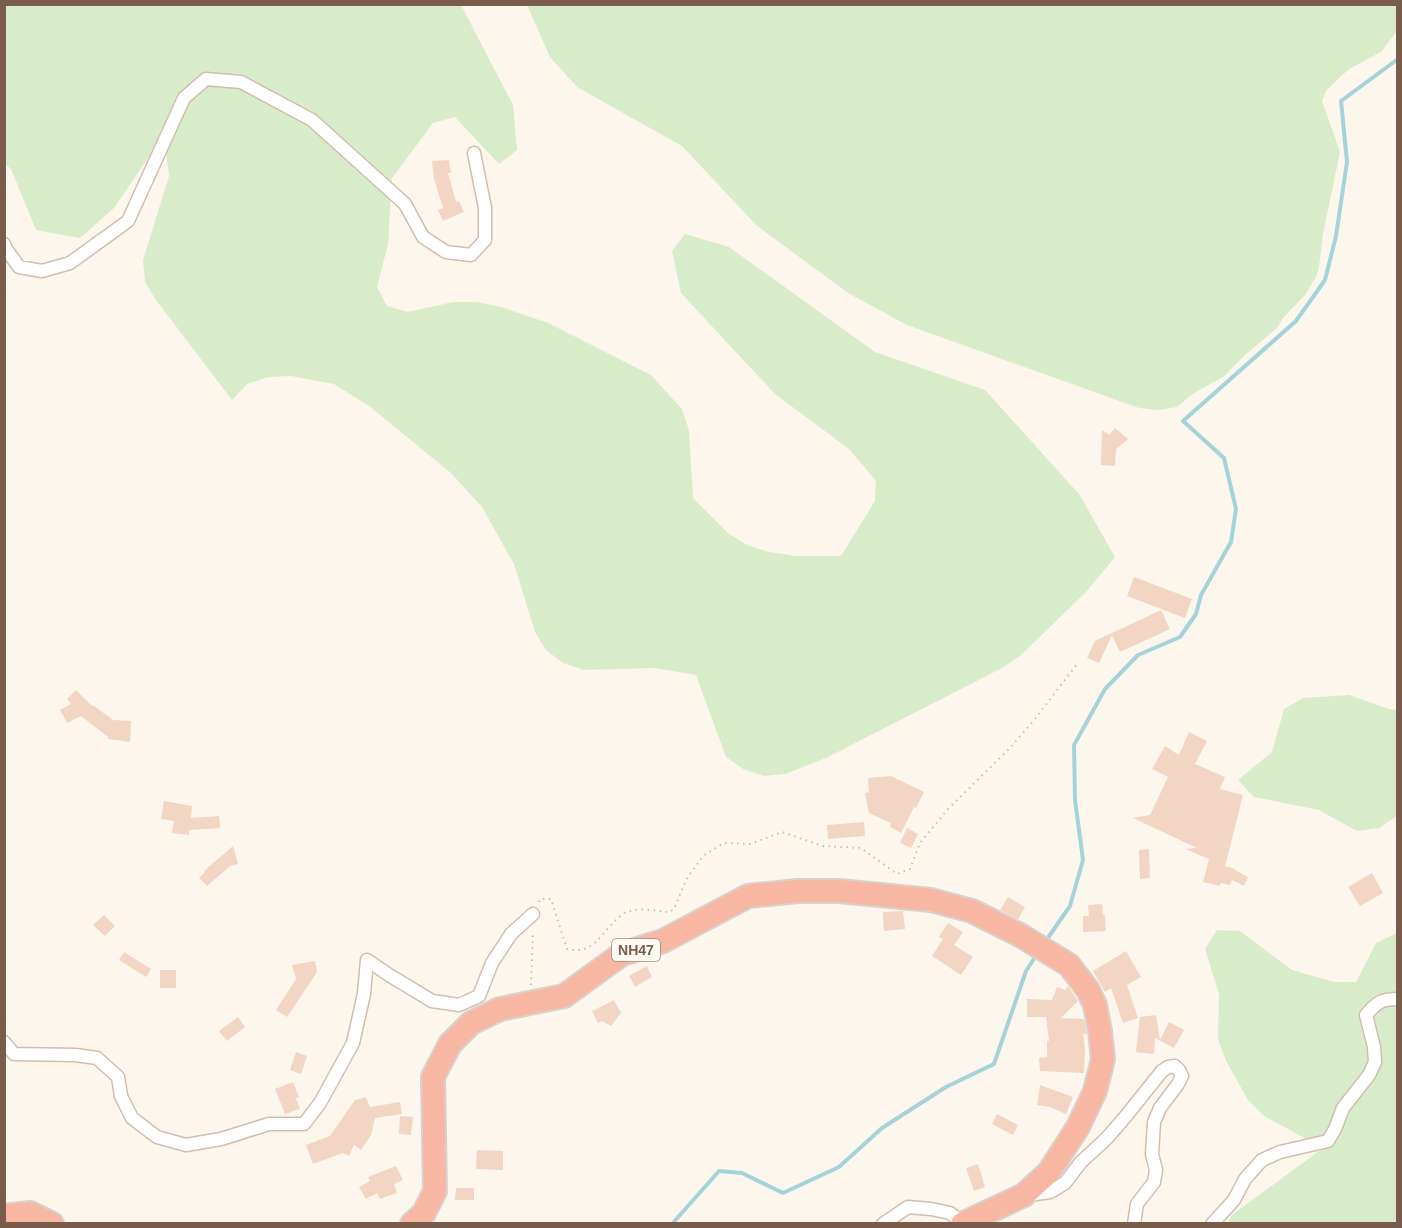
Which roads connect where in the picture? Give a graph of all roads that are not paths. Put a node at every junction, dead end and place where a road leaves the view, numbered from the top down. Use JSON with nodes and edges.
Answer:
{"nodes":[{"id":1,"x":474,"y":153,"type":"dead end"},
{"id":2,"x":4,"y":244,"type":"edge"},
{"id":3,"x":533,"y":914,"type":"road end"},
{"id":4,"x":1398,"y":999,"type":"edge"},
{"id":5,"x":4,"y":1042,"type":"edge"},
{"id":6,"x":1024,"y":1195,"type":"junction"},
{"id":7,"x":4,"y":1216,"type":"edge"},
{"id":8,"x":962,"y":1223,"type":"edge"},
{"id":9,"x":52,"y":1224,"type":"edge"},
{"id":10,"x":412,"y":1224,"type":"edge"},
{"id":11,"x":883,"y":1224,"type":"edge"},
{"id":12,"x":1134,"y":1224,"type":"edge"},
{"id":13,"x":1212,"y":1224,"type":"edge"}],
"edges":[{"from":1,"to":2,"type":"street"},
{"from":3,"to":5,"type":"street"},
{"from":4,"to":13,"type":"street"},
{"from":6,"to":8,"type":"highway","number":"NH47"},
{"from":6,"to":10,"type":"highway","number":"NH47"},
{"from":6,"to":12,"type":"street"},
{"from":7,"to":9,"type":"highway"},
{"from":8,"to":11,"type":"street"}]}
